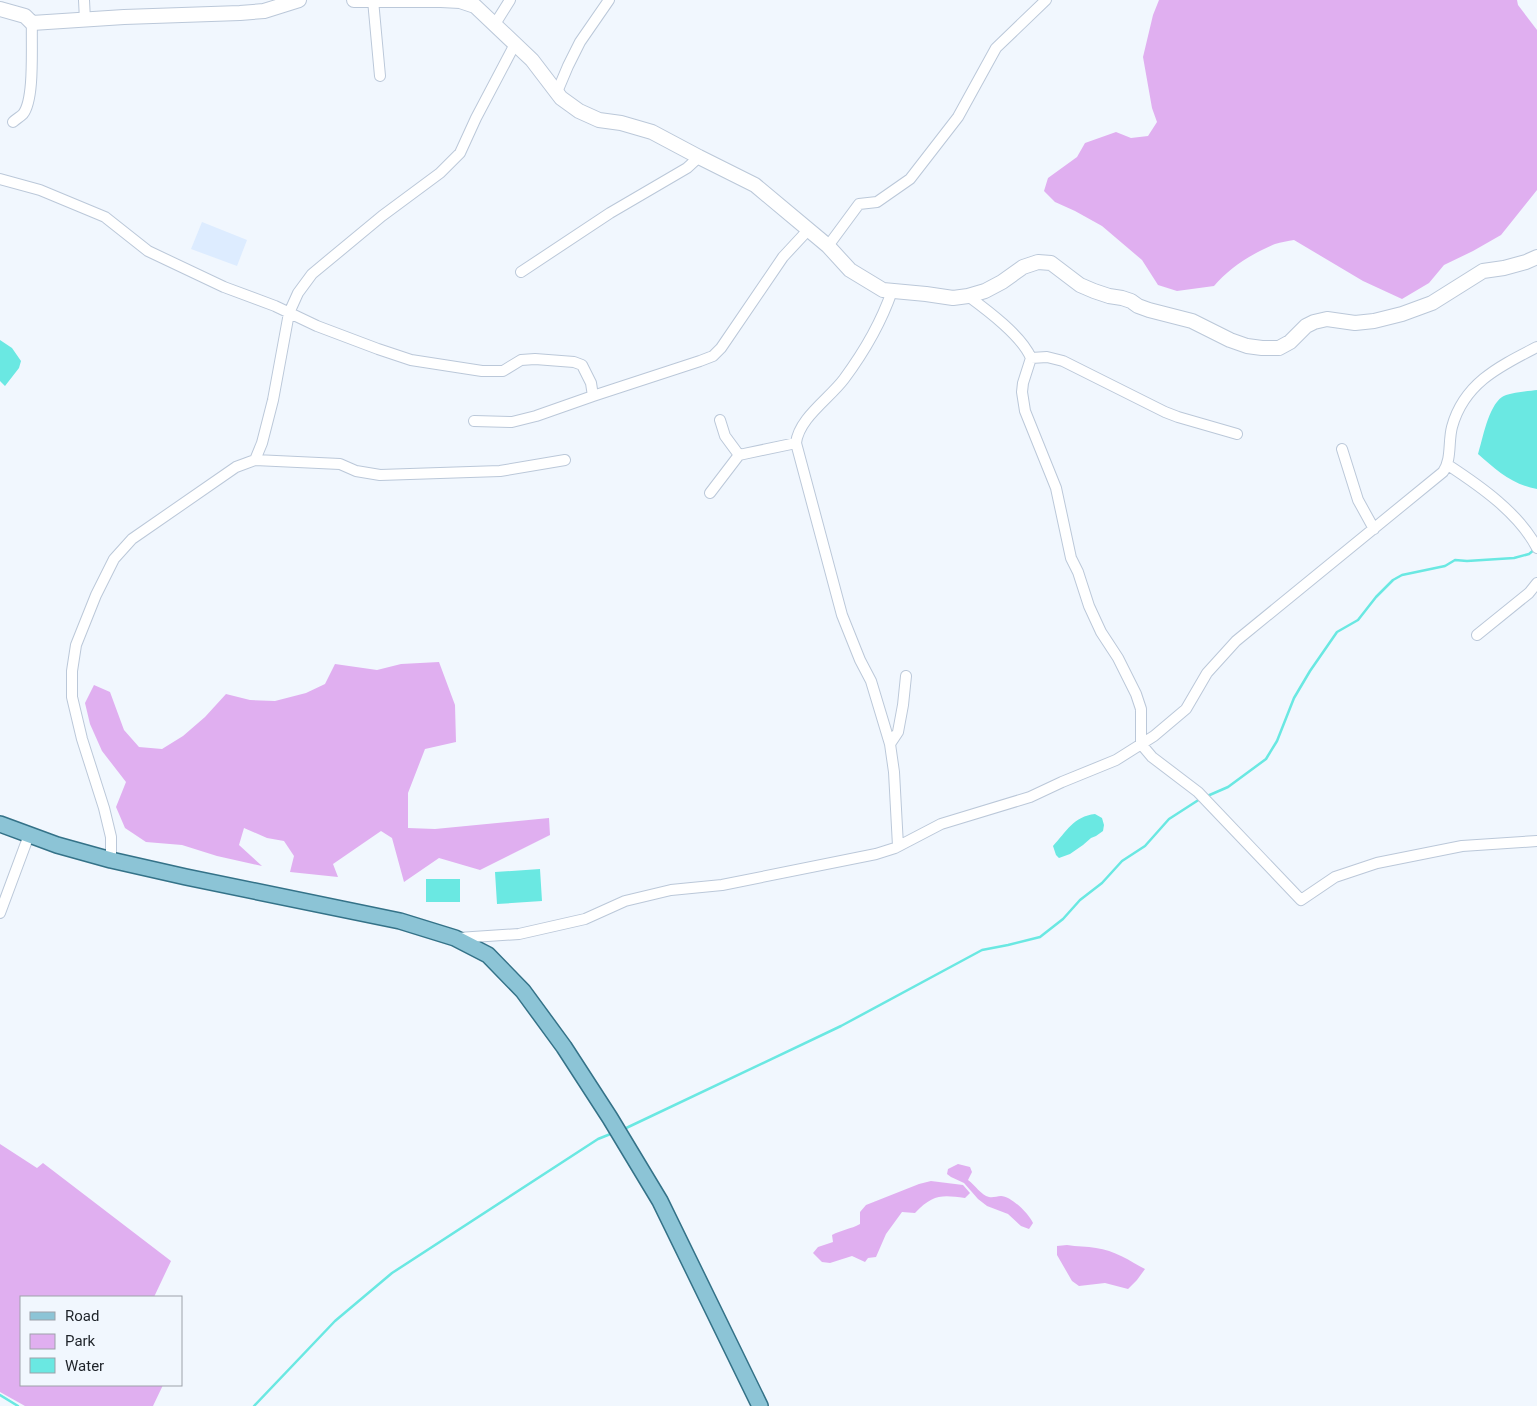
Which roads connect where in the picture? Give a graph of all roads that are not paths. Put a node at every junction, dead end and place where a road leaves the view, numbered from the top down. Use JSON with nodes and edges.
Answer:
{"nodes":[{"id":1,"x":84,"y":0,"type":"edge"},
{"id":2,"x":299,"y":0,"type":"edge"},
{"id":3,"x":354,"y":0,"type":"edge"},
{"id":4,"x":372,"y":0,"type":"edge"},
{"id":5,"x":510,"y":0,"type":"edge"},
{"id":6,"x":609,"y":0,"type":"edge"},
{"id":7,"x":1046,"y":0,"type":"edge"},
{"id":8,"x":0,"y":10,"type":"edge"},
{"id":9,"x":85,"y":20,"type":"junction"},
{"id":10,"x":32,"y":23,"type":"junction"},
{"id":11,"x":495,"y":24,"type":"junction"},
{"id":12,"x":515,"y":44,"type":"junction"},
{"id":13,"x":380,"y":76,"type":"dead end"},
{"id":14,"x":557,"y":92,"type":"junction"},
{"id":15,"x":14,"y":122,"type":"dead end"},
{"id":16,"x":699,"y":158,"type":"junction"},
{"id":17,"x":0,"y":179,"type":"edge"},
{"id":18,"x":810,"y":229,"type":"junction"},
{"id":19,"x":828,"y":246,"type":"junction"},
{"id":20,"x":1537,"y":257,"type":"edge"},
{"id":21,"x":521,"y":272,"type":"dead end"},
{"id":22,"x":892,"y":291,"type":"junction"},
{"id":23,"x":968,"y":296,"type":"junction"},
{"id":24,"x":289,"y":313,"type":"junction"},
{"id":25,"x":1537,"y":347,"type":"edge"},
{"id":26,"x":1031,"y":358,"type":"junction"},
{"id":27,"x":593,"y":396,"type":"junction"},
{"id":28,"x":720,"y":420,"type":"dead end"},
{"id":29,"x":474,"y":421,"type":"dead end"},
{"id":30,"x":1237,"y":434,"type":"dead end"},
{"id":31,"x":796,"y":443,"type":"junction"},
{"id":32,"x":1342,"y":449,"type":"dead end"},
{"id":33,"x":739,"y":456,"type":"junction"},
{"id":34,"x":255,"y":460,"type":"junction"},
{"id":35,"x":565,"y":460,"type":"dead end"},
{"id":36,"x":1448,"y":465,"type":"junction"},
{"id":37,"x":710,"y":494,"type":"dead end"},
{"id":38,"x":1374,"y":529,"type":"junction"},
{"id":39,"x":1537,"y":548,"type":"edge"},
{"id":40,"x":1537,"y":583,"type":"edge"},
{"id":41,"x":1477,"y":635,"type":"dead end"},
{"id":42,"x":906,"y":676,"type":"dead end"},
{"id":43,"x":890,"y":744,"type":"junction"},
{"id":44,"x":1141,"y":744,"type":"junction"},
{"id":45,"x":0,"y":824,"type":"edge"},
{"id":46,"x":29,"y":835,"type":"junction"},
{"id":47,"x":1537,"y":841,"type":"edge"},
{"id":48,"x":898,"y":846,"type":"junction"},
{"id":49,"x":111,"y":860,"type":"junction"},
{"id":50,"x":0,"y":913,"type":"edge"},
{"id":51,"x":456,"y":938,"type":"junction"},
{"id":52,"x":760,"y":1406,"type":"edge"}],
"edges":[{"from":1,"to":9,"type":"street"},
{"from":2,"to":9,"type":"street"},
{"from":3,"to":4,"type":"street"},
{"from":4,"to":11,"type":"street"},
{"from":4,"to":13,"type":"street"},
{"from":5,"to":11,"type":"street"},
{"from":6,"to":14,"type":"street"},
{"from":7,"to":19,"type":"street"},
{"from":8,"to":10,"type":"street"},
{"from":9,"to":10,"type":"street"},
{"from":10,"to":15,"type":"street"},
{"from":11,"to":12,"type":"street"},
{"from":12,"to":14,"type":"street"},
{"from":12,"to":24,"type":"street"},
{"from":14,"to":16,"type":"street"},
{"from":16,"to":18,"type":"street"},
{"from":16,"to":21,"type":"street"},
{"from":17,"to":24,"type":"street"},
{"from":18,"to":19,"type":"street"},
{"from":18,"to":27,"type":"street"},
{"from":19,"to":22,"type":"street"},
{"from":20,"to":23,"type":"street"},
{"from":22,"to":23,"type":"street"},
{"from":22,"to":31,"type":"street"},
{"from":23,"to":26,"type":"street"},
{"from":24,"to":27,"type":"street"},
{"from":24,"to":34,"type":"street"},
{"from":25,"to":36,"type":"street"},
{"from":26,"to":30,"type":"street"},
{"from":26,"to":44,"type":"street"},
{"from":27,"to":29,"type":"street"},
{"from":28,"to":33,"type":"street"},
{"from":31,"to":33,"type":"street"},
{"from":31,"to":43,"type":"street"},
{"from":32,"to":38,"type":"street"},
{"from":33,"to":37,"type":"street"},
{"from":34,"to":35,"type":"street"},
{"from":34,"to":49,"type":"street"},
{"from":36,"to":38,"type":"street"},
{"from":36,"to":39,"type":"street"},
{"from":38,"to":44,"type":"street"},
{"from":40,"to":41,"type":"street"},
{"from":42,"to":43,"type":"street"},
{"from":43,"to":48,"type":"street"},
{"from":44,"to":47,"type":"street"},
{"from":44,"to":48,"type":"street"},
{"from":45,"to":46,"type":"main road"},
{"from":46,"to":49,"type":"main road"},
{"from":46,"to":50,"type":"street"},
{"from":48,"to":51,"type":"street"},
{"from":49,"to":51,"type":"main road"},
{"from":51,"to":52,"type":"main road"}]}
